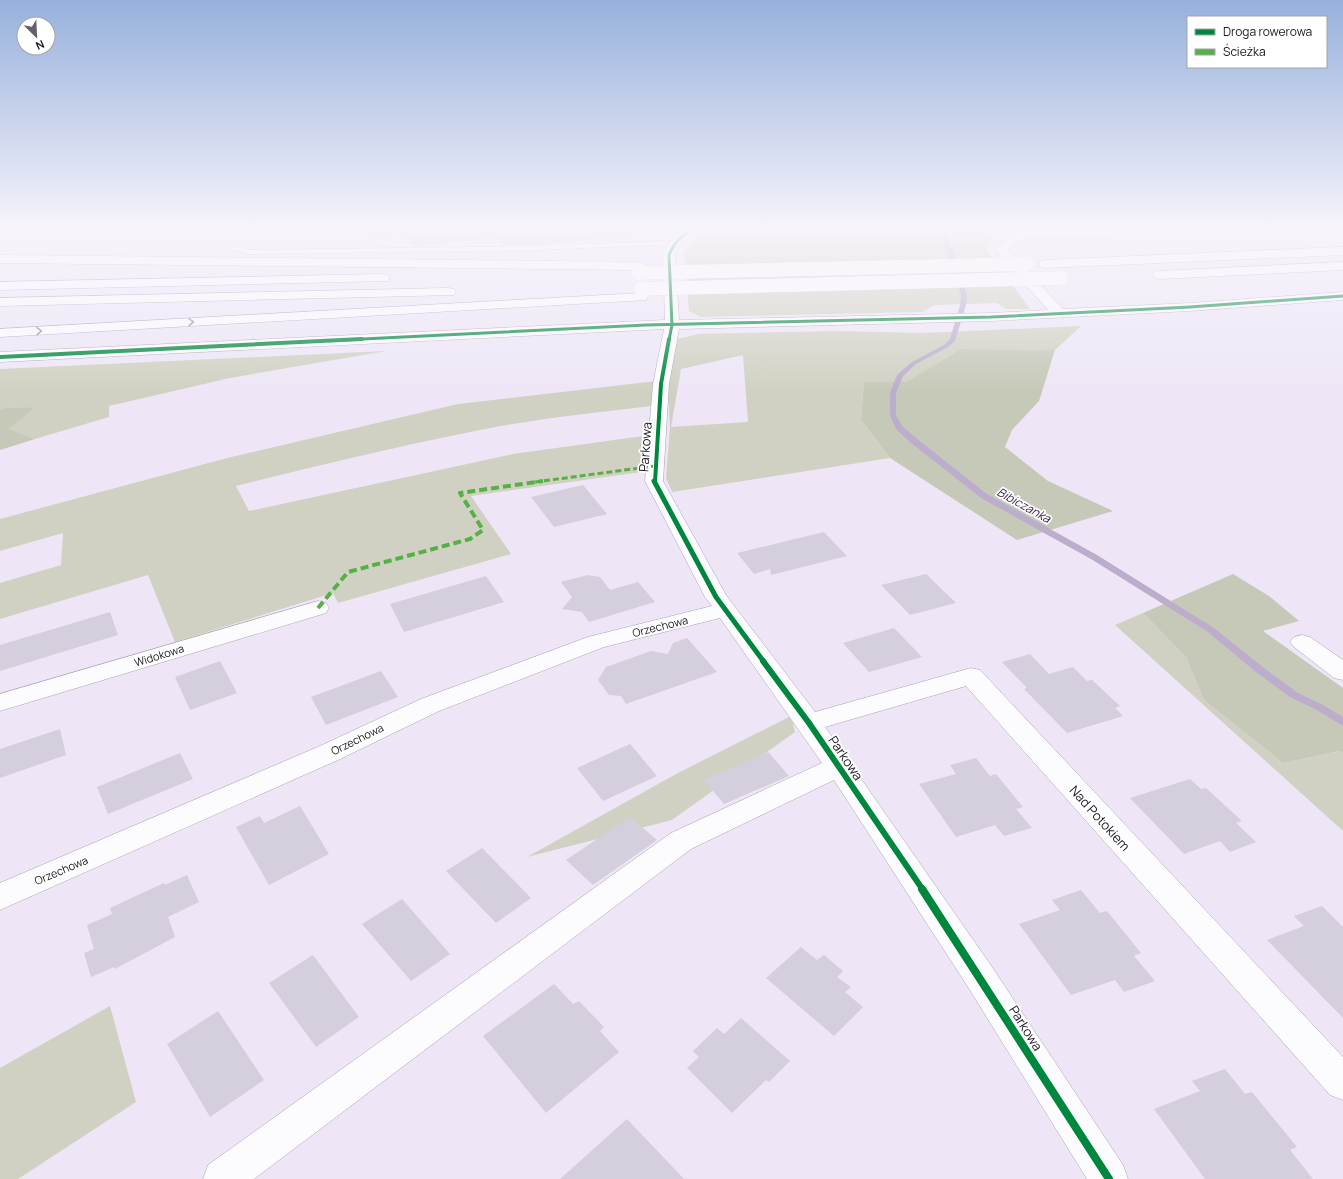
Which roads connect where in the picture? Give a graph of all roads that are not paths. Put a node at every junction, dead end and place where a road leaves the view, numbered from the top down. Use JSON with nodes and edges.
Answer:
{"nodes":[{"id":1,"x":146,"y":283,"type":"edge"},
{"id":2,"x":670,"y":283,"type":"edge"},
{"id":3,"x":873,"y":283,"type":"edge"},
{"id":4,"x":1032,"y":283,"type":"edge"},
{"id":5,"x":0,"y":286,"type":"edge"},
{"id":6,"x":459,"y":292,"type":"dead end"},
{"id":7,"x":475,"y":292,"type":"dead end"},
{"id":8,"x":641,"y":293,"type":"junction"},
{"id":9,"x":1343,"y":296,"type":"edge"},
{"id":10,"x":0,"y":302,"type":"edge"},
{"id":11,"x":1060,"y":313,"type":"junction"},
{"id":12,"x":672,"y":325,"type":"junction"},
{"id":13,"x":0,"y":333,"type":"edge"},
{"id":14,"x":0,"y":357,"type":"edge"},
{"id":15,"x":318,"y":608,"type":"dead end"},
{"id":16,"x":725,"y":610,"type":"junction"},
{"id":17,"x":1302,"y":642,"type":"dead end"},
{"id":18,"x":1343,"y":672,"type":"edge"},
{"id":19,"x":0,"y":702,"type":"edge"},
{"id":20,"x":809,"y":723,"type":"junction"},
{"id":21,"x":838,"y":767,"type":"junction"},
{"id":22,"x":0,"y":897,"type":"edge"},
{"id":23,"x":1343,"y":1083,"type":"edge"},
{"id":24,"x":222,"y":1179,"type":"edge"},
{"id":25,"x":1109,"y":1179,"type":"edge"}],
"edges":[{"from":1,"to":5,"type":"main road"},
{"from":2,"to":12,"type":"main road","name":"Parkowa"},
{"from":3,"to":8,"type":"main road","bridge":true},
{"from":4,"to":11,"type":"main road"},
{"from":6,"to":10,"type":"main road"},
{"from":7,"to":8,"type":"main road"},
{"from":13,"to":8,"type":"main road","one_way":true},
{"from":9,"to":11,"type":"main road"},
{"from":11,"to":12,"type":"main road"},
{"from":12,"to":14,"type":"main road"},
{"from":12,"to":16,"type":"main road","name":"Parkowa"},
{"from":15,"to":19,"type":"main road","name":"Widokowa"},
{"from":16,"to":20,"type":"main road","name":"Parkowa"},
{"from":16,"to":22,"type":"main road","name":"Orzechowa"},
{"from":17,"to":18,"type":"main road"},
{"from":20,"to":21,"type":"main road","name":"Parkowa"},
{"from":20,"to":23,"type":"main road","name":"Nad Potokiem"},
{"from":21,"to":24,"type":"main road"},
{"from":21,"to":25,"type":"main road","name":"Parkowa"}]}
